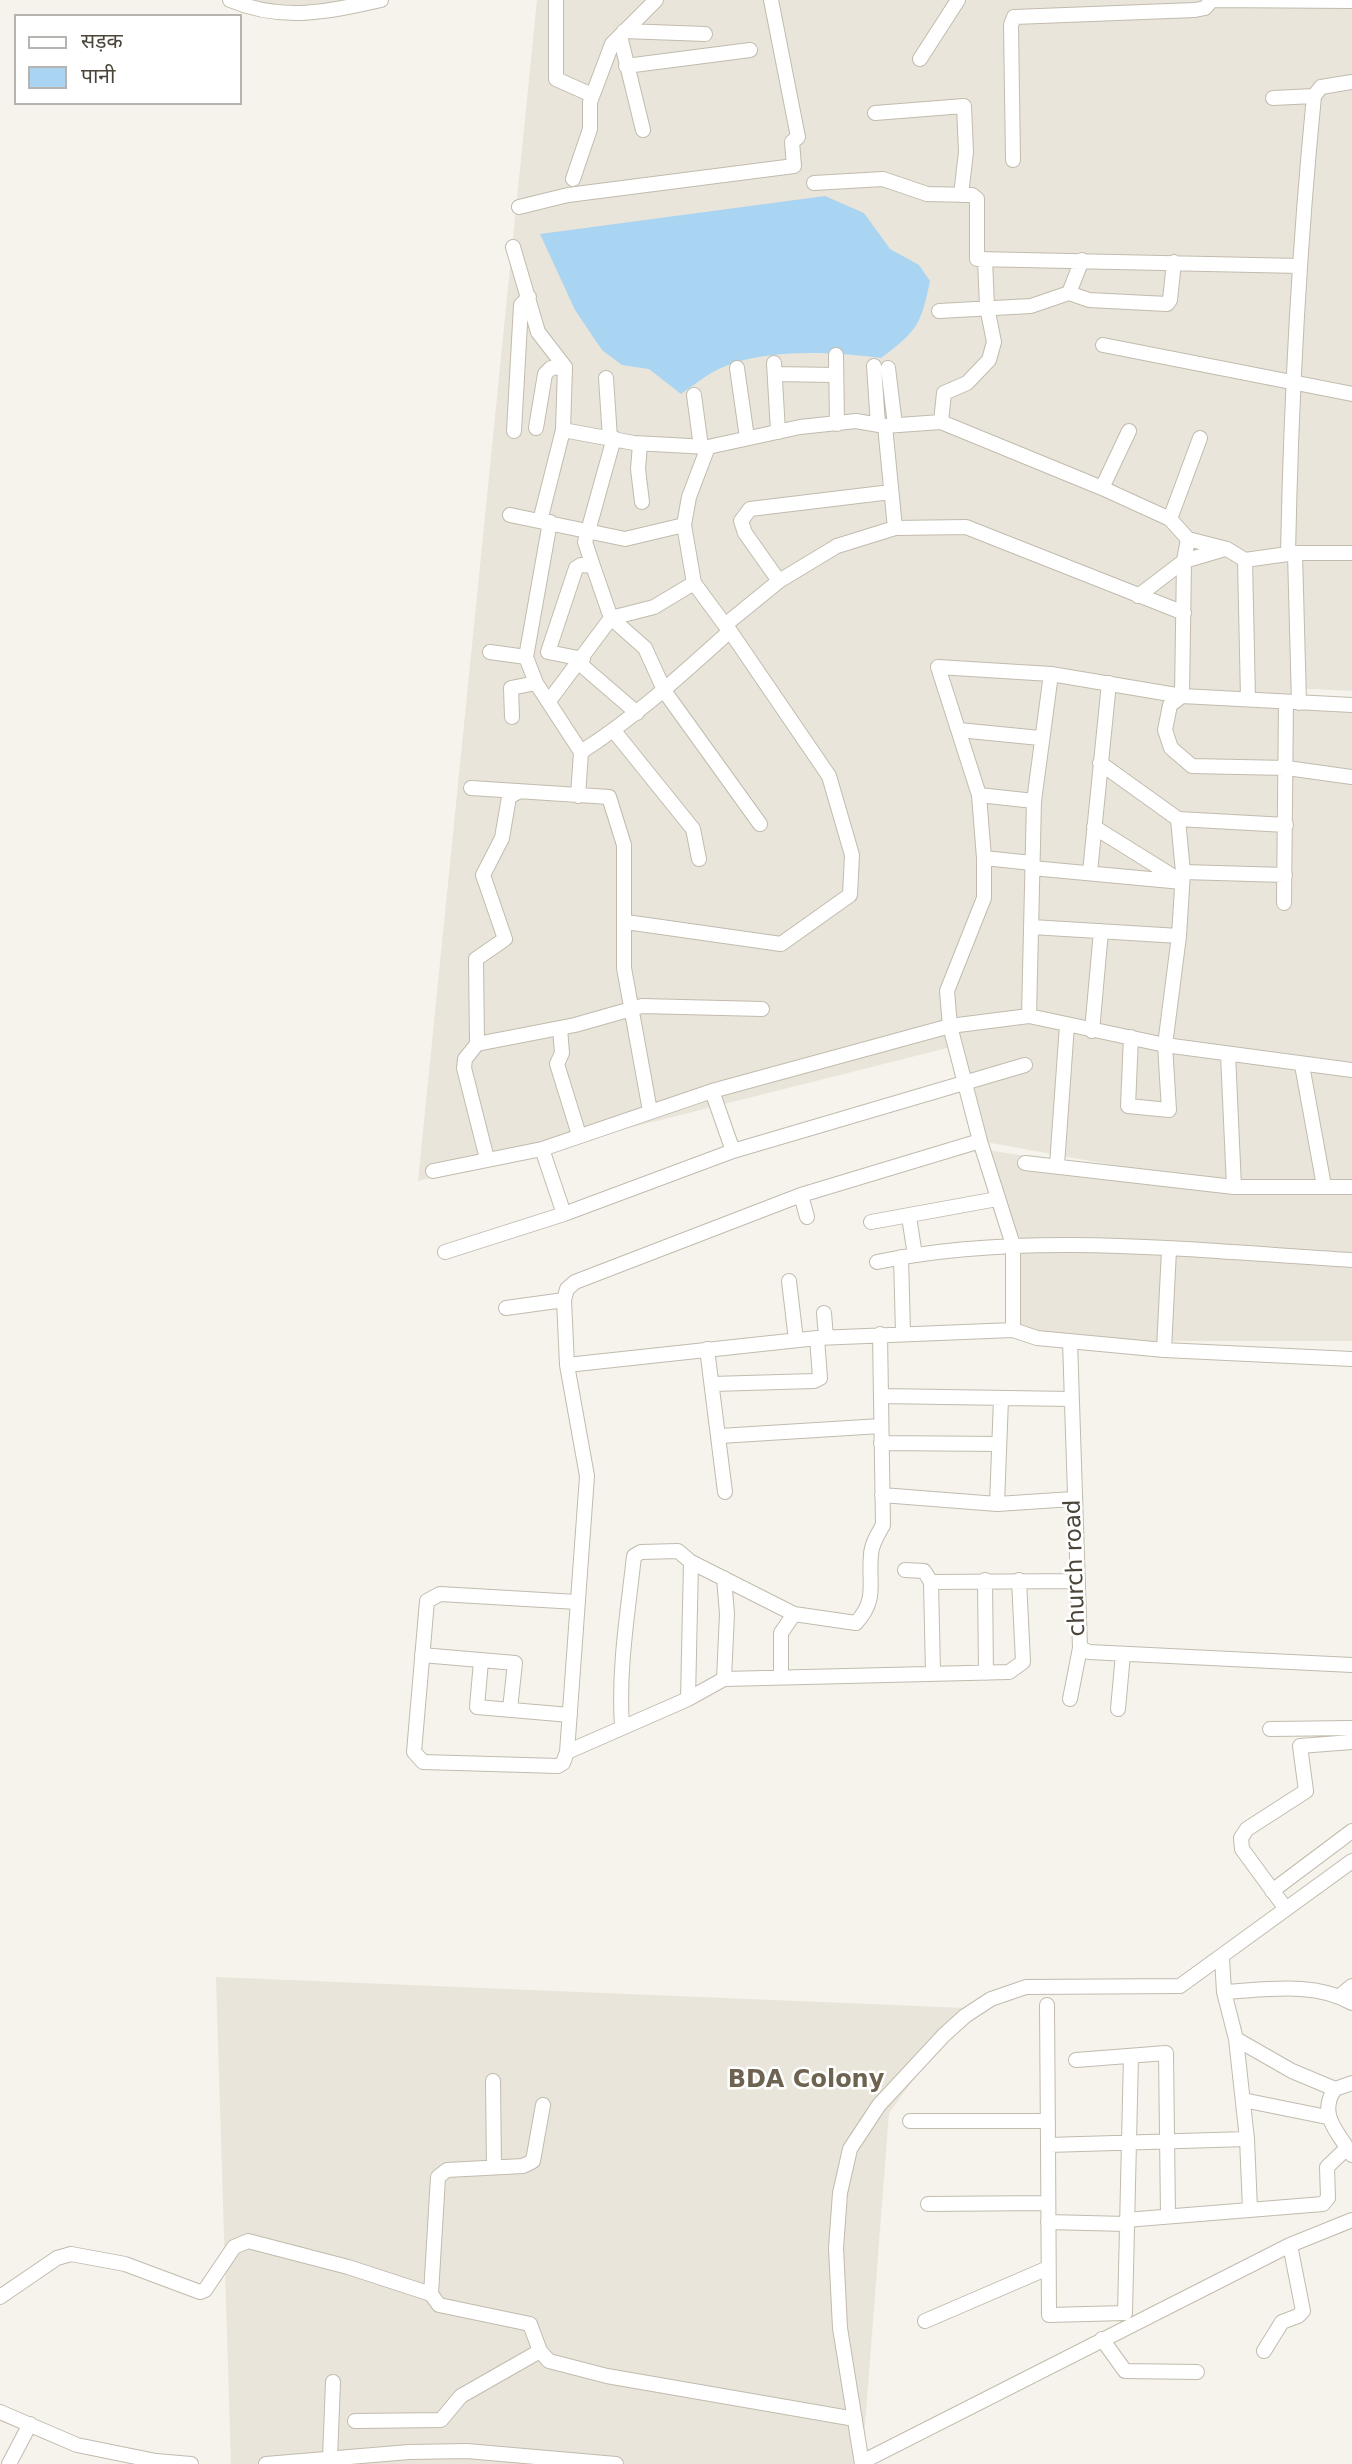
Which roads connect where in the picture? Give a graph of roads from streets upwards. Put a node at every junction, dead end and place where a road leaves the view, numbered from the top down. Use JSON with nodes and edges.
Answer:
{"nodes":[{"id":1,"x":230,"y":0,"type":"edge"},
{"id":2,"x":381,"y":0,"type":"edge"},
{"id":3,"x":556,"y":0,"type":"edge"},
{"id":4,"x":656,"y":0,"type":"edge"},
{"id":5,"x":771,"y":0,"type":"edge"},
{"id":6,"x":958,"y":0,"type":"edge"},
{"id":7,"x":1213,"y":0,"type":"edge"},
{"id":8,"x":1352,"y":1,"type":"edge"},
{"id":9,"x":622,"y":33,"type":"junction"},
{"id":10,"x":705,"y":34,"type":"dead end"},
{"id":11,"x":750,"y":50,"type":"dead end"},
{"id":12,"x":920,"y":59,"type":"dead end"},
{"id":13,"x":626,"y":66,"type":"junction"},
{"id":14,"x":1352,"y":82,"type":"edge"},
{"id":15,"x":592,"y":96,"type":"junction"},
{"id":16,"x":1314,"y":96,"type":"junction"},
{"id":17,"x":1273,"y":98,"type":"dead end"},
{"id":18,"x":876,"y":113,"type":"dead end"},
{"id":19,"x":643,"y":130,"type":"dead end"},
{"id":20,"x":1013,"y":160,"type":"dead end"},
{"id":21,"x":573,"y":179,"type":"dead end"},
{"id":22,"x":814,"y":183,"type":"dead end"},
{"id":23,"x":961,"y":195,"type":"junction"},
{"id":24,"x":519,"y":207,"type":"dead end"},
{"id":25,"x":513,"y":247,"type":"dead end"},
{"id":26,"x":985,"y":259,"type":"junction"},
{"id":27,"x":1082,"y":260,"type":"junction"},
{"id":28,"x":1174,"y":262,"type":"junction"},
{"id":29,"x":1300,"y":266,"type":"junction"},
{"id":30,"x":1069,"y":293,"type":"junction"},
{"id":31,"x":529,"y":297,"type":"junction"},
{"id":32,"x":987,"y":307,"type":"junction"},
{"id":33,"x":939,"y":311,"type":"dead end"},
{"id":34,"x":1103,"y":345,"type":"dead end"},
{"id":35,"x":836,"y":355,"type":"dead end"},
{"id":36,"x":565,"y":367,"type":"junction"},
{"id":37,"x":881,"y":367,"type":"dead end"},
{"id":38,"x":737,"y":368,"type":"dead end"},
{"id":39,"x":835,"y":375,"type":"junction"},
{"id":40,"x":607,"y":378,"type":"dead end"},
{"id":41,"x":1293,"y":384,"type":"junction"},
{"id":42,"x":1352,"y":394,"type":"edge"},
{"id":43,"x":694,"y":396,"type":"dead end"},
{"id":44,"x":941,"y":422,"type":"junction"},
{"id":45,"x":837,"y":424,"type":"junction"},
{"id":46,"x":886,"y":425,"type":"junction"},
{"id":47,"x":536,"y":428,"type":"dead end"},
{"id":48,"x":562,"y":430,"type":"junction"},
{"id":49,"x":1129,"y":430,"type":"dead end"},
{"id":50,"x":514,"y":431,"type":"dead end"},
{"id":51,"x":778,"y":432,"type":"junction"},
{"id":52,"x":612,"y":438,"type":"junction"},
{"id":53,"x":747,"y":438,"type":"junction"},
{"id":54,"x":1200,"y":438,"type":"dead end"},
{"id":55,"x":640,"y":444,"type":"junction"},
{"id":56,"x":704,"y":447,"type":"junction"},
{"id":57,"x":1102,"y":488,"type":"junction"},
{"id":58,"x":891,"y":492,"type":"junction"},
{"id":59,"x":642,"y":502,"type":"dead end"},
{"id":60,"x":510,"y":515,"type":"dead end"},
{"id":61,"x":1170,"y":519,"type":"junction"},
{"id":62,"x":545,"y":522,"type":"junction"},
{"id":63,"x":684,"y":525,"type":"junction"},
{"id":64,"x":895,"y":528,"type":"junction"},
{"id":65,"x":587,"y":532,"type":"junction"},
{"id":66,"x":1188,"y":539,"type":"junction"},
{"id":67,"x":1227,"y":549,"type":"junction"},
{"id":68,"x":1352,"y":553,"type":"edge"},
{"id":69,"x":1291,"y":554,"type":"junction"},
{"id":70,"x":1245,"y":560,"type":"junction"},
{"id":71,"x":1184,"y":561,"type":"junction"},
{"id":72,"x":593,"y":566,"type":"junction"},
{"id":73,"x":779,"y":581,"type":"junction"},
{"id":74,"x":694,"y":583,"type":"junction"},
{"id":75,"x":1138,"y":596,"type":"junction"},
{"id":76,"x":1184,"y":613,"type":"junction"},
{"id":77,"x":611,"y":618,"type":"junction"},
{"id":78,"x":728,"y":628,"type":"junction"},
{"id":79,"x":490,"y":652,"type":"dead end"},
{"id":80,"x":526,"y":657,"type":"junction"},
{"id":81,"x":581,"y":661,"type":"junction"},
{"id":82,"x":1051,"y":674,"type":"junction"},
{"id":83,"x":536,"y":683,"type":"junction"},
{"id":84,"x":1109,"y":683,"type":"junction"},
{"id":85,"x":664,"y":692,"type":"junction"},
{"id":86,"x":1182,"y":696,"type":"junction"},
{"id":87,"x":1248,"y":699,"type":"junction"},
{"id":88,"x":549,"y":701,"type":"junction"},
{"id":89,"x":1293,"y":702,"type":"junction"},
{"id":90,"x":1352,"y":705,"type":"edge"},
{"id":91,"x":637,"y":713,"type":"junction"},
{"id":92,"x":512,"y":717,"type":"dead end"},
{"id":93,"x":958,"y":730,"type":"junction"},
{"id":94,"x":614,"y":732,"type":"junction"},
{"id":95,"x":1041,"y":737,"type":"junction"},
{"id":96,"x":581,"y":752,"type":"junction"},
{"id":97,"x":1100,"y":763,"type":"junction"},
{"id":98,"x":1287,"y":768,"type":"junction"},
{"id":99,"x":1349,"y":780,"type":"edge"},
{"id":100,"x":471,"y":788,"type":"dead end"},
{"id":101,"x":518,"y":792,"type":"junction"},
{"id":102,"x":979,"y":795,"type":"junction"},
{"id":103,"x":578,"y":796,"type":"junction"},
{"id":104,"x":1034,"y":801,"type":"junction"},
{"id":105,"x":1178,"y":819,"type":"junction"},
{"id":106,"x":760,"y":824,"type":"dead end"},
{"id":107,"x":1286,"y":825,"type":"junction"},
{"id":108,"x":1094,"y":827,"type":"junction"},
{"id":109,"x":984,"y":858,"type":"junction"},
{"id":110,"x":699,"y":859,"type":"dead end"},
{"id":111,"x":1032,"y":865,"type":"junction"},
{"id":112,"x":1090,"y":872,"type":"junction"},
{"id":113,"x":1285,"y":875,"type":"junction"},
{"id":114,"x":1183,"y":877,"type":"junction"},
{"id":115,"x":1284,"y":903,"type":"dead end"},
{"id":116,"x":626,"y":922,"type":"junction"},
{"id":117,"x":1032,"y":926,"type":"junction"},
{"id":118,"x":1101,"y":931,"type":"junction"},
{"id":119,"x":1179,"y":936,"type":"junction"},
{"id":120,"x":631,"y":1008,"type":"junction"},
{"id":121,"x":762,"y":1009,"type":"dead end"},
{"id":122,"x":1029,"y":1016,"type":"junction"},
{"id":123,"x":950,"y":1026,"type":"junction"},
{"id":124,"x":1067,"y":1026,"type":"junction"},
{"id":125,"x":560,"y":1028,"type":"junction"},
{"id":126,"x":1093,"y":1031,"type":"junction"},
{"id":127,"x":1130,"y":1037,"type":"junction"},
{"id":128,"x":477,"y":1044,"type":"junction"},
{"id":129,"x":1165,"y":1045,"type":"junction"},
{"id":130,"x":1228,"y":1054,"type":"junction"},
{"id":131,"x":1025,"y":1065,"type":"dead end"},
{"id":132,"x":1302,"y":1065,"type":"junction"},
{"id":133,"x":1352,"y":1070,"type":"edge"},
{"id":134,"x":965,"y":1082,"type":"junction"},
{"id":135,"x":712,"y":1091,"type":"junction"},
{"id":136,"x":650,"y":1111,"type":"junction"},
{"id":137,"x":579,"y":1135,"type":"junction"},
{"id":138,"x":980,"y":1141,"type":"junction"},
{"id":139,"x":542,"y":1149,"type":"junction"},
{"id":140,"x":733,"y":1151,"type":"junction"},
{"id":141,"x":486,"y":1159,"type":"junction"},
{"id":142,"x":1025,"y":1163,"type":"dead end"},
{"id":143,"x":1058,"y":1166,"type":"junction"},
{"id":144,"x":433,"y":1171,"type":"dead end"},
{"id":145,"x":1324,"y":1186,"type":"junction"},
{"id":146,"x":1234,"y":1187,"type":"junction"},
{"id":147,"x":1352,"y":1187,"type":"edge"},
{"id":148,"x":801,"y":1195,"type":"junction"},
{"id":149,"x":997,"y":1199,"type":"junction"},
{"id":150,"x":564,"y":1214,"type":"junction"},
{"id":151,"x":807,"y":1217,"type":"dead end"},
{"id":152,"x":909,"y":1217,"type":"junction"},
{"id":153,"x":872,"y":1222,"type":"dead end"},
{"id":154,"x":1013,"y":1245,"type":"junction"},
{"id":155,"x":1169,"y":1250,"type":"junction"},
{"id":156,"x":445,"y":1252,"type":"dead end"},
{"id":157,"x":908,"y":1256,"type":"junction"},
{"id":158,"x":1352,"y":1260,"type":"edge"},
{"id":159,"x":877,"y":1262,"type":"dead end"},
{"id":160,"x":789,"y":1281,"type":"dead end"},
{"id":161,"x":564,"y":1300,"type":"junction"},
{"id":162,"x":506,"y":1308,"type":"dead end"},
{"id":163,"x":824,"y":1313,"type":"dead end"},
{"id":164,"x":1013,"y":1330,"type":"junction"},
{"id":165,"x":880,"y":1334,"type":"junction"},
{"id":166,"x":903,"y":1334,"type":"junction"},
{"id":167,"x":822,"y":1337,"type":"junction"},
{"id":168,"x":796,"y":1340,"type":"junction"},
{"id":169,"x":1070,"y":1341,"type":"junction"},
{"id":170,"x":707,"y":1349,"type":"junction"},
{"id":171,"x":1164,"y":1350,"type":"junction"},
{"id":172,"x":1352,"y":1359,"type":"edge"},
{"id":173,"x":567,"y":1365,"type":"junction"},
{"id":174,"x":712,"y":1384,"type":"junction"},
{"id":175,"x":881,"y":1396,"type":"junction"},
{"id":176,"x":1001,"y":1399,"type":"junction"},
{"id":177,"x":1071,"y":1399,"type":"junction"},
{"id":178,"x":881,"y":1426,"type":"junction"},
{"id":179,"x":720,"y":1436,"type":"junction"},
{"id":180,"x":881,"y":1443,"type":"junction"},
{"id":181,"x":999,"y":1444,"type":"junction"},
{"id":182,"x":725,"y":1492,"type":"dead end"},
{"id":183,"x":882,"y":1495,"type":"junction"},
{"id":184,"x":1073,"y":1499,"type":"junction"},
{"id":185,"x":997,"y":1504,"type":"junction"},
{"id":186,"x":691,"y":1562,"type":"junction"},
{"id":187,"x":905,"y":1570,"type":"dead end"},
{"id":188,"x":724,"y":1578,"type":"junction"},
{"id":189,"x":985,"y":1580,"type":"junction"},
{"id":190,"x":1018,"y":1580,"type":"junction"},
{"id":191,"x":1077,"y":1581,"type":"junction"},
{"id":192,"x":931,"y":1582,"type":"junction"},
{"id":193,"x":577,"y":1602,"type":"junction"},
{"id":194,"x":794,"y":1614,"type":"junction"},
{"id":195,"x":1080,"y":1648,"type":"junction"},
{"id":196,"x":1123,"y":1654,"type":"junction"},
{"id":197,"x":422,"y":1655,"type":"junction"},
{"id":198,"x":481,"y":1661,"type":"junction"},
{"id":199,"x":1352,"y":1665,"type":"edge"},
{"id":200,"x":933,"y":1673,"type":"junction"},
{"id":201,"x":986,"y":1673,"type":"junction"},
{"id":202,"x":781,"y":1676,"type":"junction"},
{"id":203,"x":724,"y":1679,"type":"junction"},
{"id":204,"x":688,"y":1699,"type":"junction"},
{"id":205,"x":1070,"y":1699,"type":"dead end"},
{"id":206,"x":510,"y":1709,"type":"junction"},
{"id":207,"x":1118,"y":1709,"type":"dead end"},
{"id":208,"x":570,"y":1715,"type":"junction"},
{"id":209,"x":622,"y":1726,"type":"junction"},
{"id":210,"x":1352,"y":1728,"type":"edge"},
{"id":211,"x":1270,"y":1729,"type":"dead end"},
{"id":212,"x":1352,"y":1742,"type":"edge"},
{"id":213,"x":567,"y":1752,"type":"junction"},
{"id":214,"x":1352,"y":1831,"type":"edge"},
{"id":215,"x":1352,"y":1861,"type":"edge"},
{"id":216,"x":1272,"y":1891,"type":"junction"},
{"id":217,"x":1286,"y":1909,"type":"junction"},
{"id":218,"x":1222,"y":1958,"type":"junction"},
{"id":219,"x":1352,"y":1986,"type":"edge"},
{"id":220,"x":1224,"y":1992,"type":"junction"},
{"id":221,"x":1346,"y":1999,"type":"edge"},
{"id":222,"x":1047,"y":2005,"type":"dead end"},
{"id":223,"x":1236,"y":2039,"type":"junction"},
{"id":224,"x":1131,"y":2056,"type":"junction"},
{"id":225,"x":1076,"y":2060,"type":"dead end"},
{"id":226,"x":493,"y":2081,"type":"dead end"},
{"id":227,"x":1352,"y":2083,"type":"edge"},
{"id":228,"x":1335,"y":2089,"type":"junction"},
{"id":229,"x":1243,"y":2100,"type":"junction"},
{"id":230,"x":543,"y":2105,"type":"dead end"},
{"id":231,"x":1327,"y":2117,"type":"junction"},
{"id":232,"x":910,"y":2121,"type":"dead end"},
{"id":233,"x":1048,"y":2121,"type":"junction"},
{"id":234,"x":1247,"y":2139,"type":"junction"},
{"id":235,"x":1170,"y":2141,"type":"junction"},
{"id":236,"x":1128,"y":2143,"type":"junction"},
{"id":237,"x":1048,"y":2144,"type":"junction"},
{"id":238,"x":1350,"y":2151,"type":"edge"},
{"id":239,"x":494,"y":2167,"type":"junction"},
{"id":240,"x":1048,"y":2203,"type":"junction"},
{"id":241,"x":928,"y":2204,"type":"dead end"},
{"id":242,"x":1250,"y":2209,"type":"junction"},
{"id":243,"x":1168,"y":2216,"type":"junction"},
{"id":244,"x":1352,"y":2220,"type":"edge"},
{"id":245,"x":1048,"y":2222,"type":"junction"},
{"id":246,"x":1126,"y":2222,"type":"junction"},
{"id":247,"x":1290,"y":2245,"type":"junction"},
{"id":248,"x":1048,"y":2268,"type":"junction"},
{"id":249,"x":431,"y":2294,"type":"junction"},
{"id":250,"x":0,"y":2297,"type":"edge"},
{"id":251,"x":925,"y":2321,"type":"dead end"},
{"id":252,"x":1102,"y":2339,"type":"junction"},
{"id":253,"x":540,"y":2351,"type":"junction"},
{"id":254,"x":1264,"y":2351,"type":"dead end"},
{"id":255,"x":1197,"y":2372,"type":"dead end"},
{"id":256,"x":333,"y":2382,"type":"dead end"},
{"id":257,"x":0,"y":2412,"type":"edge"},
{"id":258,"x":855,"y":2419,"type":"junction"},
{"id":259,"x":355,"y":2421,"type":"dead end"},
{"id":260,"x":30,"y":2424,"type":"junction"},
{"id":261,"x":330,"y":2458,"type":"junction"},
{"id":262,"x":862,"y":2463,"type":"edge"},
{"id":263,"x":9,"y":2464,"type":"edge"},
{"id":264,"x":191,"y":2464,"type":"edge"},
{"id":265,"x":266,"y":2464,"type":"edge"},
{"id":266,"x":616,"y":2464,"type":"edge"}],
"edges":[{"from":1,"to":2,"type":"street"},
{"from":3,"to":15,"type":"street"},
{"from":4,"to":9,"type":"street"},
{"from":5,"to":24,"type":"street"},
{"from":6,"to":12,"type":"street"},
{"from":7,"to":8,"type":"street"},
{"from":7,"to":20,"type":"street"},
{"from":9,"to":10,"type":"street"},
{"from":9,"to":13,"type":"street"},
{"from":9,"to":15,"type":"street"},
{"from":11,"to":13,"type":"street"},
{"from":13,"to":19,"type":"street"},
{"from":14,"to":16,"type":"street"},
{"from":15,"to":21,"type":"street"},
{"from":16,"to":17,"type":"street"},
{"from":16,"to":29,"type":"street"},
{"from":18,"to":23,"type":"street"},
{"from":22,"to":23,"type":"street"},
{"from":23,"to":26,"type":"street"},
{"from":25,"to":31,"type":"street"},
{"from":26,"to":27,"type":"street"},
{"from":26,"to":32,"type":"street"},
{"from":27,"to":28,"type":"street"},
{"from":27,"to":30,"type":"street"},
{"from":28,"to":29,"type":"street"},
{"from":28,"to":30,"type":"street"},
{"from":29,"to":41,"type":"street"},
{"from":30,"to":32,"type":"street"},
{"from":31,"to":36,"type":"street"},
{"from":31,"to":50,"type":"street"},
{"from":32,"to":33,"type":"street"},
{"from":32,"to":44,"type":"street"},
{"from":34,"to":41,"type":"street"},
{"from":35,"to":39,"type":"street"},
{"from":36,"to":47,"type":"street"},
{"from":36,"to":48,"type":"street"},
{"from":37,"to":46,"type":"street"},
{"from":38,"to":53,"type":"street"},
{"from":39,"to":45,"type":"street"},
{"from":39,"to":51,"type":"street"},
{"from":40,"to":52,"type":"street"},
{"from":41,"to":42,"type":"street"},
{"from":41,"to":69,"type":"street"},
{"from":43,"to":56,"type":"street"},
{"from":44,"to":46,"type":"street"},
{"from":44,"to":57,"type":"street"},
{"from":45,"to":46,"type":"street"},
{"from":45,"to":51,"type":"street"},
{"from":46,"to":58,"type":"street"},
{"from":48,"to":52,"type":"street"},
{"from":48,"to":62,"type":"street"},
{"from":49,"to":57,"type":"street"},
{"from":51,"to":53,"type":"street"},
{"from":52,"to":55,"type":"street"},
{"from":52,"to":65,"type":"street"},
{"from":53,"to":56,"type":"street"},
{"from":54,"to":61,"type":"street"},
{"from":55,"to":56,"type":"street"},
{"from":55,"to":59,"type":"street"},
{"from":56,"to":63,"type":"street"},
{"from":57,"to":61,"type":"street"},
{"from":58,"to":64,"type":"street"},
{"from":58,"to":73,"type":"street"},
{"from":60,"to":62,"type":"street"},
{"from":61,"to":66,"type":"street"},
{"from":62,"to":65,"type":"street"},
{"from":62,"to":80,"type":"street"},
{"from":63,"to":65,"type":"street"},
{"from":63,"to":74,"type":"street"},
{"from":64,"to":73,"type":"street"},
{"from":64,"to":75,"type":"street"},
{"from":65,"to":72,"type":"street"},
{"from":66,"to":67,"type":"street"},
{"from":66,"to":71,"type":"street"},
{"from":67,"to":70,"type":"street"},
{"from":67,"to":71,"type":"street"},
{"from":68,"to":69,"type":"street"},
{"from":69,"to":70,"type":"street"},
{"from":69,"to":89,"type":"street"},
{"from":70,"to":87,"type":"street"},
{"from":71,"to":75,"type":"street"},
{"from":71,"to":76,"type":"street"},
{"from":72,"to":77,"type":"street"},
{"from":72,"to":81,"type":"street"},
{"from":73,"to":78,"type":"street"},
{"from":74,"to":77,"type":"street"},
{"from":74,"to":78,"type":"street"},
{"from":75,"to":76,"type":"street"},
{"from":76,"to":86,"type":"street"},
{"from":77,"to":81,"type":"street"},
{"from":77,"to":85,"type":"street"},
{"from":78,"to":85,"type":"street"},
{"from":78,"to":116,"type":"street"},
{"from":79,"to":80,"type":"street"},
{"from":80,"to":83,"type":"street"},
{"from":81,"to":88,"type":"street"},
{"from":81,"to":91,"type":"street"},
{"from":82,"to":84,"type":"street"},
{"from":82,"to":93,"type":"street"},
{"from":82,"to":95,"type":"street"},
{"from":83,"to":88,"type":"street"},
{"from":83,"to":92,"type":"street"},
{"from":84,"to":86,"type":"street"},
{"from":84,"to":97,"type":"street"},
{"from":85,"to":91,"type":"street"},
{"from":85,"to":106,"type":"street"},
{"from":86,"to":87,"type":"street"},
{"from":86,"to":98,"type":"street"},
{"from":87,"to":89,"type":"street"},
{"from":88,"to":96,"type":"street"},
{"from":89,"to":90,"type":"street"},
{"from":89,"to":98,"type":"street"},
{"from":91,"to":94,"type":"street"},
{"from":93,"to":95,"type":"street"},
{"from":93,"to":102,"type":"street"},
{"from":94,"to":96,"type":"street"},
{"from":94,"to":110,"type":"street"},
{"from":95,"to":104,"type":"street"},
{"from":96,"to":103,"type":"street"},
{"from":97,"to":105,"type":"street"},
{"from":97,"to":108,"type":"street"},
{"from":98,"to":99,"type":"street"},
{"from":98,"to":107,"type":"street"},
{"from":100,"to":101,"type":"street"},
{"from":101,"to":103,"type":"street"},
{"from":101,"to":128,"type":"street"},
{"from":102,"to":104,"type":"street"},
{"from":102,"to":109,"type":"street"},
{"from":103,"to":116,"type":"street"},
{"from":104,"to":111,"type":"street"},
{"from":105,"to":107,"type":"street"},
{"from":105,"to":114,"type":"street"},
{"from":107,"to":113,"type":"street"},
{"from":108,"to":112,"type":"street"},
{"from":108,"to":114,"type":"street"},
{"from":109,"to":111,"type":"street"},
{"from":109,"to":123,"type":"street"},
{"from":111,"to":112,"type":"street"},
{"from":111,"to":117,"type":"street"},
{"from":112,"to":114,"type":"street"},
{"from":113,"to":114,"type":"street"},
{"from":113,"to":115,"type":"street"},
{"from":114,"to":119,"type":"street"},
{"from":116,"to":120,"type":"street"},
{"from":117,"to":118,"type":"street"},
{"from":117,"to":122,"type":"street"},
{"from":118,"to":119,"type":"street"},
{"from":118,"to":126,"type":"street"},
{"from":119,"to":129,"type":"street"},
{"from":120,"to":121,"type":"street"},
{"from":120,"to":125,"type":"street"},
{"from":120,"to":136,"type":"street"},
{"from":122,"to":123,"type":"street"},
{"from":122,"to":124,"type":"street"},
{"from":123,"to":134,"type":"street"},
{"from":123,"to":135,"type":"street"},
{"from":124,"to":126,"type":"street"},
{"from":124,"to":143,"type":"street"},
{"from":125,"to":128,"type":"street"},
{"from":125,"to":137,"type":"street"},
{"from":126,"to":127,"type":"street"},
{"from":127,"to":129,"type":"street"},
{"from":127,"to":129,"type":"street"},
{"from":128,"to":141,"type":"street"},
{"from":129,"to":130,"type":"street"},
{"from":130,"to":132,"type":"street"},
{"from":130,"to":146,"type":"street"},
{"from":131,"to":134,"type":"street"},
{"from":132,"to":133,"type":"street"},
{"from":132,"to":145,"type":"street"},
{"from":134,"to":138,"type":"street"},
{"from":134,"to":140,"type":"street"},
{"from":135,"to":136,"type":"street"},
{"from":135,"to":140,"type":"street"},
{"from":136,"to":137,"type":"street"},
{"from":137,"to":139,"type":"street"},
{"from":138,"to":148,"type":"street"},
{"from":138,"to":149,"type":"street"},
{"from":139,"to":141,"type":"street"},
{"from":139,"to":150,"type":"street"},
{"from":140,"to":150,"type":"street"},
{"from":141,"to":144,"type":"street"},
{"from":142,"to":143,"type":"street"},
{"from":143,"to":146,"type":"street"},
{"from":145,"to":146,"type":"street"},
{"from":145,"to":147,"type":"street"},
{"from":148,"to":151,"type":"street"},
{"from":148,"to":161,"type":"street"},
{"from":149,"to":152,"type":"street"},
{"from":149,"to":154,"type":"street"},
{"from":150,"to":156,"type":"street"},
{"from":152,"to":153,"type":"street"},
{"from":152,"to":157,"type":"street"},
{"from":154,"to":155,"type":"street"},
{"from":154,"to":157,"type":"street"},
{"from":154,"to":164,"type":"street"},
{"from":155,"to":158,"type":"street"},
{"from":155,"to":171,"type":"street"},
{"from":157,"to":159,"type":"street"},
{"from":157,"to":166,"type":"street"},
{"from":160,"to":168,"type":"street"},
{"from":161,"to":162,"type":"street"},
{"from":161,"to":173,"type":"street"},
{"from":163,"to":167,"type":"street"},
{"from":164,"to":166,"type":"street"},
{"from":164,"to":169,"type":"street"},
{"from":165,"to":166,"type":"street"},
{"from":165,"to":167,"type":"street"},
{"from":165,"to":175,"type":"street"},
{"from":167,"to":168,"type":"street"},
{"from":167,"to":174,"type":"street"},
{"from":168,"to":170,"type":"street"},
{"from":169,"to":171,"type":"street"},
{"from":169,"to":177,"type":"street","name":"church road"},
{"from":170,"to":173,"type":"street"},
{"from":170,"to":174,"type":"street"},
{"from":171,"to":172,"type":"street"},
{"from":173,"to":193,"type":"street"},
{"from":174,"to":179,"type":"street"},
{"from":175,"to":176,"type":"street"},
{"from":175,"to":178,"type":"street"},
{"from":176,"to":177,"type":"street"},
{"from":176,"to":181,"type":"street"},
{"from":177,"to":184,"type":"street","name":"church road"},
{"from":178,"to":179,"type":"street"},
{"from":178,"to":180,"type":"street"},
{"from":179,"to":182,"type":"street"},
{"from":180,"to":181,"type":"street"},
{"from":180,"to":183,"type":"street"},
{"from":181,"to":185,"type":"street"},
{"from":183,"to":185,"type":"street"},
{"from":183,"to":194,"type":"street"},
{"from":184,"to":185,"type":"street"},
{"from":184,"to":191,"type":"street","name":"church road"},
{"from":186,"to":188,"type":"street"},
{"from":186,"to":204,"type":"street"},
{"from":186,"to":209,"type":"street"},
{"from":187,"to":192,"type":"street"},
{"from":188,"to":194,"type":"street"},
{"from":188,"to":203,"type":"street"},
{"from":189,"to":190,"type":"street"},
{"from":189,"to":192,"type":"street"},
{"from":189,"to":201,"type":"street"},
{"from":190,"to":191,"type":"street"},
{"from":190,"to":201,"type":"street"},
{"from":191,"to":195,"type":"street","name":"church road"},
{"from":192,"to":200,"type":"street"},
{"from":193,"to":197,"type":"street"},
{"from":193,"to":208,"type":"street"},
{"from":194,"to":202,"type":"street"},
{"from":195,"to":196,"type":"street","name":"church road"},
{"from":195,"to":205,"type":"street"},
{"from":196,"to":199,"type":"street","name":"church road"},
{"from":196,"to":207,"type":"street"},
{"from":197,"to":198,"type":"street"},
{"from":197,"to":213,"type":"street"},
{"from":198,"to":206,"type":"street"},
{"from":198,"to":206,"type":"street"},
{"from":200,"to":201,"type":"street"},
{"from":200,"to":202,"type":"street"},
{"from":202,"to":203,"type":"street"},
{"from":203,"to":204,"type":"street"},
{"from":204,"to":209,"type":"street"},
{"from":206,"to":208,"type":"street"},
{"from":208,"to":213,"type":"street"},
{"from":209,"to":213,"type":"street"},
{"from":210,"to":211,"type":"street"},
{"from":212,"to":216,"type":"street"},
{"from":214,"to":216,"type":"street"},
{"from":215,"to":217,"type":"street"},
{"from":216,"to":217,"type":"street"},
{"from":217,"to":218,"type":"street"},
{"from":218,"to":220,"type":"street"},
{"from":218,"to":258,"type":"street"},
{"from":219,"to":221,"type":"street"},
{"from":220,"to":221,"type":"street"},
{"from":220,"to":223,"type":"street"},
{"from":222,"to":233,"type":"street"},
{"from":223,"to":228,"type":"street"},
{"from":223,"to":229,"type":"street"},
{"from":224,"to":225,"type":"street"},
{"from":224,"to":235,"type":"street"},
{"from":224,"to":236,"type":"street"},
{"from":226,"to":239,"type":"street"},
{"from":227,"to":228,"type":"street"},
{"from":228,"to":231,"type":"street"},
{"from":229,"to":231,"type":"street"},
{"from":229,"to":234,"type":"street"},
{"from":230,"to":239,"type":"street"},
{"from":231,"to":238,"type":"street"},
{"from":232,"to":233,"type":"street"},
{"from":233,"to":237,"type":"street"},
{"from":234,"to":235,"type":"street"},
{"from":234,"to":242,"type":"street"},
{"from":235,"to":236,"type":"street"},
{"from":235,"to":243,"type":"street"},
{"from":236,"to":237,"type":"street"},
{"from":236,"to":246,"type":"street"},
{"from":237,"to":240,"type":"street"},
{"from":238,"to":242,"type":"street"},
{"from":239,"to":249,"type":"street"},
{"from":240,"to":241,"type":"street"},
{"from":240,"to":245,"type":"street"},
{"from":242,"to":243,"type":"street"},
{"from":243,"to":246,"type":"street"},
{"from":244,"to":247,"type":"street"},
{"from":245,"to":246,"type":"street"},
{"from":245,"to":248,"type":"street"},
{"from":246,"to":248,"type":"street"},
{"from":247,"to":252,"type":"street"},
{"from":247,"to":254,"type":"street"},
{"from":248,"to":251,"type":"street"},
{"from":249,"to":250,"type":"street"},
{"from":249,"to":253,"type":"street"},
{"from":252,"to":255,"type":"street"},
{"from":252,"to":262,"type":"street"},
{"from":253,"to":258,"type":"street"},
{"from":253,"to":259,"type":"street"},
{"from":256,"to":261,"type":"street"},
{"from":257,"to":260,"type":"street"},
{"from":258,"to":262,"type":"street"},
{"from":260,"to":263,"type":"street"},
{"from":260,"to":264,"type":"street"},
{"from":261,"to":265,"type":"street"},
{"from":261,"to":266,"type":"street"}]}
